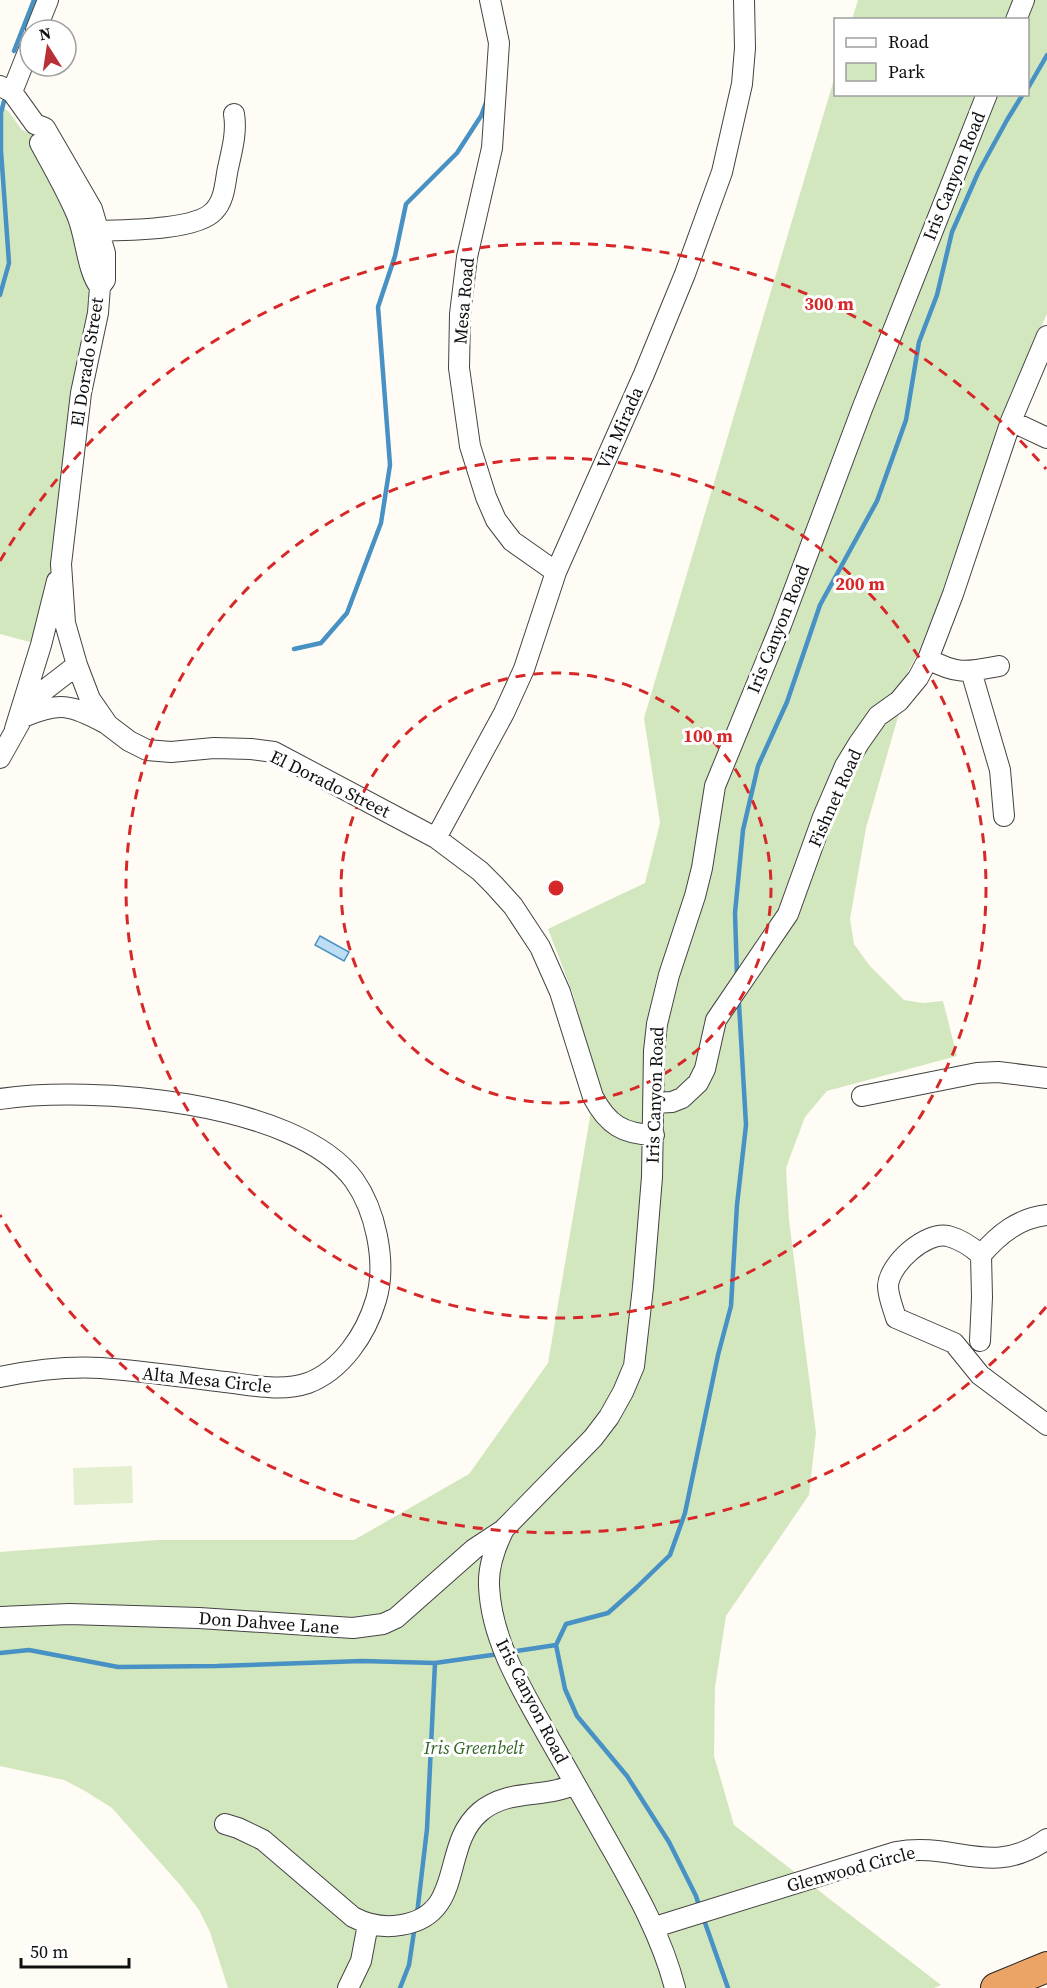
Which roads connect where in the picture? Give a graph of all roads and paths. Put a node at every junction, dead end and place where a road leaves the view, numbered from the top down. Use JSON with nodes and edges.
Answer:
{"nodes":[{"id":1,"x":48,"y":0,"type":"edge"},
{"id":2,"x":490,"y":0,"type":"edge"},
{"id":3,"x":744,"y":0,"type":"edge"},
{"id":4,"x":1024,"y":0,"type":"edge"},
{"id":5,"x":41,"y":18,"type":"edge"},
{"id":6,"x":1017,"y":18,"type":"edge"},
{"id":7,"x":18,"y":68,"type":"edge"},
{"id":8,"x":6,"y":89,"type":"edge"},
{"id":9,"x":986,"y":96,"type":"edge"},
{"id":10,"x":234,"y":114,"type":"dead end"},
{"id":11,"x":35,"y":124,"type":"junction"},
{"id":12,"x":67,"y":194,"type":"junction"},
{"id":13,"x":100,"y":231,"type":"junction"},
{"id":14,"x":100,"y":287,"type":"junction"},
{"id":15,"x":1047,"y":336,"type":"edge"},
{"id":16,"x":1011,"y":421,"type":"junction"},
{"id":17,"x":1047,"y":438,"type":"edge"},
{"id":18,"x":61,"y":564,"type":"junction"},
{"id":19,"x":556,"y":572,"type":"junction"},
{"id":20,"x":928,"y":659,"type":"junction"},
{"id":21,"x":77,"y":665,"type":"junction"},
{"id":22,"x":999,"y":666,"type":"dead end"},
{"id":23,"x":971,"y":671,"type":"junction"},
{"id":24,"x":19,"y":723,"type":"junction"},
{"id":25,"x":108,"y":725,"type":"junction"},
{"id":26,"x":0,"y":758,"type":"edge"},
{"id":27,"x":1004,"y":816,"type":"dead end"},
{"id":28,"x":436,"y":838,"type":"junction"},
{"id":29,"x":1047,"y":1078,"type":"edge"},
{"id":30,"x":862,"y":1096,"type":"dead end"},
{"id":31,"x":0,"y":1100,"type":"edge"},
{"id":32,"x":654,"y":1103,"type":"junction"},
{"id":33,"x":654,"y":1135,"type":"junction"},
{"id":34,"x":1047,"y":1215,"type":"edge"},
{"id":35,"x":981,"y":1255,"type":"junction"},
{"id":36,"x":980,"y":1341,"type":"junction"},
{"id":37,"x":954,"y":1343,"type":"junction"},
{"id":38,"x":980,"y":1375,"type":"junction"},
{"id":39,"x":0,"y":1377,"type":"edge"},
{"id":40,"x":1047,"y":1425,"type":"edge"},
{"id":41,"x":504,"y":1529,"type":"junction"},
{"id":42,"x":0,"y":1617,"type":"edge"},
{"id":43,"x":575,"y":1784,"type":"junction"},
{"id":44,"x":225,"y":1824,"type":"dead end"},
{"id":45,"x":1047,"y":1839,"type":"edge"},
{"id":46,"x":368,"y":1924,"type":"junction"},
{"id":47,"x":655,"y":1927,"type":"junction"},
{"id":48,"x":1047,"y":1967,"type":"edge"},
{"id":49,"x":348,"y":1988,"type":"edge"},
{"id":50,"x":675,"y":1988,"type":"edge"},
{"id":51,"x":996,"y":1988,"type":"edge"}],
"edges":[{"from":1,"to":5,"type":"street"},
{"from":2,"to":19,"type":"street","name":"Mesa Road"},
{"from":3,"to":19,"type":"street","name":"Via Mirada"},
{"from":4,"to":6,"type":"street"},
{"from":7,"to":8,"type":"street"},
{"from":8,"to":11,"type":"street","name":"El Dorado Street"},
{"from":9,"to":32,"type":"street","name":"Iris Canyon Road"},
{"from":10,"to":13,"type":"street"},
{"from":11,"to":12,"type":"street","name":"El Dorado Street"},
{"from":11,"to":13,"type":"street","name":"El Dorado Street"},
{"from":12,"to":13,"type":"street"},
{"from":12,"to":14,"type":"street","name":"El Dorado Street"},
{"from":13,"to":14,"type":"street","name":"El Dorado Street"},
{"from":14,"to":18,"type":"street","name":"El Dorado Street"},
{"from":15,"to":16,"type":"street","name":"Fishnet Road"},
{"from":16,"to":17,"type":"street"},
{"from":16,"to":20,"type":"street","name":"Fishnet Road"},
{"from":18,"to":21,"type":"street","name":"El Dorado Street"},
{"from":18,"to":24,"type":"street"},
{"from":19,"to":28,"type":"street","name":"Via Mirada"},
{"from":20,"to":23,"type":"street"},
{"from":20,"to":32,"type":"street","name":"Fishnet Road"},
{"from":21,"to":24,"type":"street"},
{"from":21,"to":25,"type":"street","name":"El Dorado Street"},
{"from":22,"to":23,"type":"street"},
{"from":23,"to":27,"type":"street"},
{"from":24,"to":25,"type":"street"},
{"from":24,"to":26,"type":"street"},
{"from":25,"to":28,"type":"street","name":"El Dorado Street"},
{"from":28,"to":33,"type":"street","name":"El Dorado Street"},
{"from":29,"to":30,"type":"street"},
{"from":31,"to":39,"type":"street","name":"Alta Mesa Circle"},
{"from":32,"to":33,"type":"street","name":"Iris Canyon Road"},
{"from":33,"to":41,"type":"street","name":"Iris Canyon Road"},
{"from":34,"to":35,"type":"street"},
{"from":35,"to":36,"type":"street"},
{"from":35,"to":37,"type":"street"},
{"from":36,"to":37,"type":"street"},
{"from":36,"to":38,"type":"street"},
{"from":37,"to":38,"type":"street"},
{"from":38,"to":40,"type":"street"},
{"from":41,"to":42,"type":"street","name":"Don Dahvee Lane"},
{"from":41,"to":43,"type":"street","name":"Iris Canyon Road"},
{"from":43,"to":46,"type":"street"},
{"from":43,"to":47,"type":"street","name":"Iris Canyon Road"},
{"from":44,"to":46,"type":"street"},
{"from":45,"to":47,"type":"street","name":"Glenwood Circle"},
{"from":46,"to":49,"type":"street"},
{"from":47,"to":50,"type":"street","name":"Iris Canyon Road"},
{"from":48,"to":51,"type":"highway"}]}
